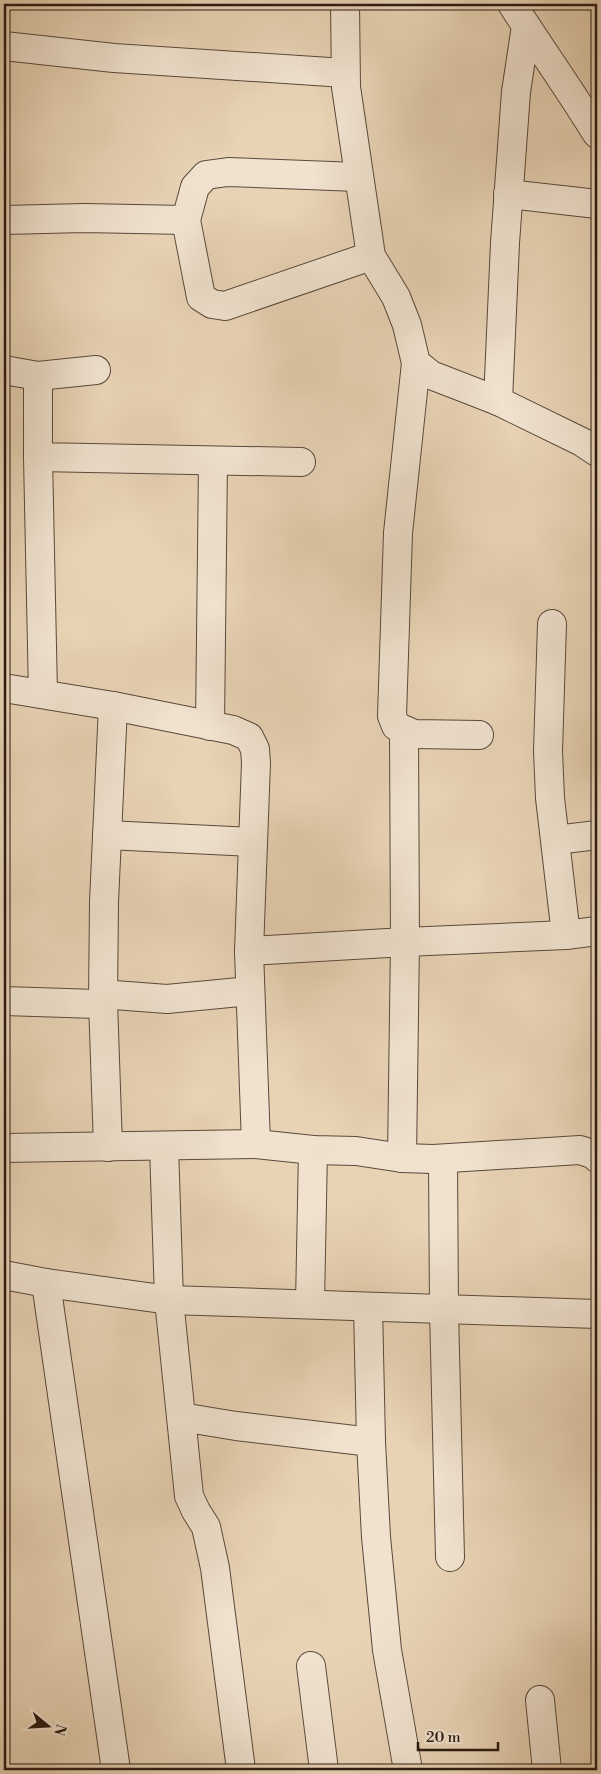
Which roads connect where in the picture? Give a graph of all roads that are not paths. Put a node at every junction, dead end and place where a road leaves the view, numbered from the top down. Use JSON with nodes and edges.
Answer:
{"nodes":[{"id":1,"x":345,"y":4,"type":"edge"},
{"id":2,"x":512,"y":4,"type":"edge"},
{"id":3,"x":526,"y":26,"type":"junction"},
{"id":4,"x":4,"y":46,"type":"edge"},
{"id":5,"x":345,"y":73,"type":"junction"},
{"id":6,"x":597,"y":134,"type":"edge"},
{"id":7,"x":358,"y":177,"type":"junction"},
{"id":8,"x":508,"y":194,"type":"junction"},
{"id":9,"x":597,"y":204,"type":"edge"},
{"id":10,"x":4,"y":220,"type":"edge"},
{"id":11,"x":186,"y":220,"type":"junction"},
{"id":12,"x":371,"y":256,"type":"junction"},
{"id":13,"x":416,"y":363,"type":"junction"},
{"id":14,"x":4,"y":370,"type":"edge"},
{"id":15,"x":96,"y":370,"type":"dead end"},
{"id":16,"x":38,"y":376,"type":"junction"},
{"id":17,"x":498,"y":401,"type":"junction"},
{"id":18,"x":597,"y":449,"type":"edge"},
{"id":19,"x":38,"y":457,"type":"junction"},
{"id":20,"x":213,"y":461,"type":"junction"},
{"id":21,"x":301,"y":462,"type":"dead end"},
{"id":22,"x":552,"y":624,"type":"dead end"},
{"id":23,"x":4,"y":688,"type":"edge"},
{"id":24,"x":43,"y":694,"type":"junction"},
{"id":25,"x":113,"y":706,"type":"junction"},
{"id":26,"x":210,"y":726,"type":"junction"},
{"id":27,"x":404,"y":731,"type":"junction"},
{"id":28,"x":479,"y":735,"type":"dead end"},
{"id":29,"x":107,"y":835,"type":"junction"},
{"id":30,"x":597,"y":835,"type":"edge"},
{"id":31,"x":556,"y":840,"type":"junction"},
{"id":32,"x":253,"y":842,"type":"junction"},
{"id":33,"x":597,"y":931,"type":"edge"},
{"id":34,"x":566,"y":935,"type":"junction"},
{"id":35,"x":405,"y":942,"type":"junction"},
{"id":36,"x":249,"y":951,"type":"junction"},
{"id":37,"x":250,"y":991,"type":"junction"},
{"id":38,"x":4,"y":1001,"type":"edge"},
{"id":39,"x":103,"y":1001,"type":"junction"},
{"id":40,"x":256,"y":1144,"type":"junction"},
{"id":41,"x":164,"y":1146,"type":"junction"},
{"id":42,"x":108,"y":1147,"type":"junction"},
{"id":43,"x":4,"y":1148,"type":"edge"},
{"id":44,"x":313,"y":1150,"type":"junction"},
{"id":45,"x":402,"y":1158,"type":"junction"},
{"id":46,"x":443,"y":1158,"type":"junction"},
{"id":47,"x":597,"y":1158,"type":"edge"},
{"id":48,"x":4,"y":1275,"type":"edge"},
{"id":49,"x":46,"y":1284,"type":"junction"},
{"id":50,"x":169,"y":1300,"type":"junction"},
{"id":51,"x":310,"y":1304,"type":"junction"},
{"id":52,"x":368,"y":1307,"type":"junction"},
{"id":53,"x":444,"y":1310,"type":"junction"},
{"id":54,"x":597,"y":1314,"type":"edge"},
{"id":55,"x":181,"y":1417,"type":"junction"},
{"id":56,"x":371,"y":1442,"type":"junction"},
{"id":57,"x":450,"y":1557,"type":"dead end"},
{"id":58,"x":311,"y":1666,"type":"dead end"},
{"id":59,"x":540,"y":1700,"type":"dead end"},
{"id":60,"x":116,"y":1770,"type":"edge"},
{"id":61,"x":241,"y":1770,"type":"edge"},
{"id":62,"x":324,"y":1770,"type":"edge"},
{"id":63,"x":408,"y":1770,"type":"edge"},
{"id":64,"x":547,"y":1770,"type":"edge"}],
"edges":[{"from":1,"to":5,"type":"street"},
{"from":2,"to":3,"type":"street"},
{"from":3,"to":6,"type":"street"},
{"from":3,"to":8,"type":"street"},
{"from":4,"to":5,"type":"street"},
{"from":5,"to":7,"type":"street"},
{"from":7,"to":11,"type":"street"},
{"from":7,"to":12,"type":"street"},
{"from":8,"to":9,"type":"street"},
{"from":8,"to":17,"type":"street"},
{"from":10,"to":11,"type":"street"},
{"from":11,"to":12,"type":"street"},
{"from":12,"to":13,"type":"street"},
{"from":13,"to":17,"type":"street"},
{"from":13,"to":27,"type":"street"},
{"from":14,"to":16,"type":"street"},
{"from":15,"to":16,"type":"street"},
{"from":16,"to":19,"type":"street"},
{"from":17,"to":18,"type":"street"},
{"from":19,"to":20,"type":"street"},
{"from":19,"to":24,"type":"street"},
{"from":20,"to":21,"type":"street"},
{"from":20,"to":26,"type":"street"},
{"from":22,"to":31,"type":"street"},
{"from":23,"to":24,"type":"street"},
{"from":24,"to":25,"type":"street"},
{"from":25,"to":26,"type":"street"},
{"from":25,"to":29,"type":"street"},
{"from":26,"to":32,"type":"street"},
{"from":27,"to":28,"type":"street"},
{"from":27,"to":35,"type":"street"},
{"from":29,"to":32,"type":"street"},
{"from":29,"to":39,"type":"street"},
{"from":30,"to":31,"type":"street"},
{"from":31,"to":34,"type":"street"},
{"from":32,"to":36,"type":"street"},
{"from":33,"to":34,"type":"street"},
{"from":34,"to":35,"type":"street"},
{"from":35,"to":36,"type":"street"},
{"from":35,"to":45,"type":"street"},
{"from":36,"to":37,"type":"street"},
{"from":37,"to":39,"type":"street"},
{"from":37,"to":40,"type":"street"},
{"from":38,"to":39,"type":"street"},
{"from":39,"to":42,"type":"street"},
{"from":40,"to":41,"type":"street"},
{"from":40,"to":44,"type":"street"},
{"from":41,"to":42,"type":"street"},
{"from":41,"to":50,"type":"street"},
{"from":42,"to":43,"type":"street"},
{"from":44,"to":45,"type":"street"},
{"from":44,"to":51,"type":"street"},
{"from":45,"to":46,"type":"street"},
{"from":46,"to":47,"type":"street"},
{"from":46,"to":53,"type":"street"},
{"from":48,"to":49,"type":"street"},
{"from":49,"to":50,"type":"street"},
{"from":49,"to":60,"type":"street"},
{"from":50,"to":51,"type":"street"},
{"from":50,"to":55,"type":"street"},
{"from":51,"to":52,"type":"street"},
{"from":52,"to":53,"type":"street"},
{"from":52,"to":56,"type":"street"},
{"from":53,"to":54,"type":"street"},
{"from":53,"to":57,"type":"street"},
{"from":55,"to":56,"type":"street"},
{"from":55,"to":61,"type":"street"},
{"from":56,"to":63,"type":"street"},
{"from":58,"to":62,"type":"street"},
{"from":59,"to":64,"type":"street"}]}
